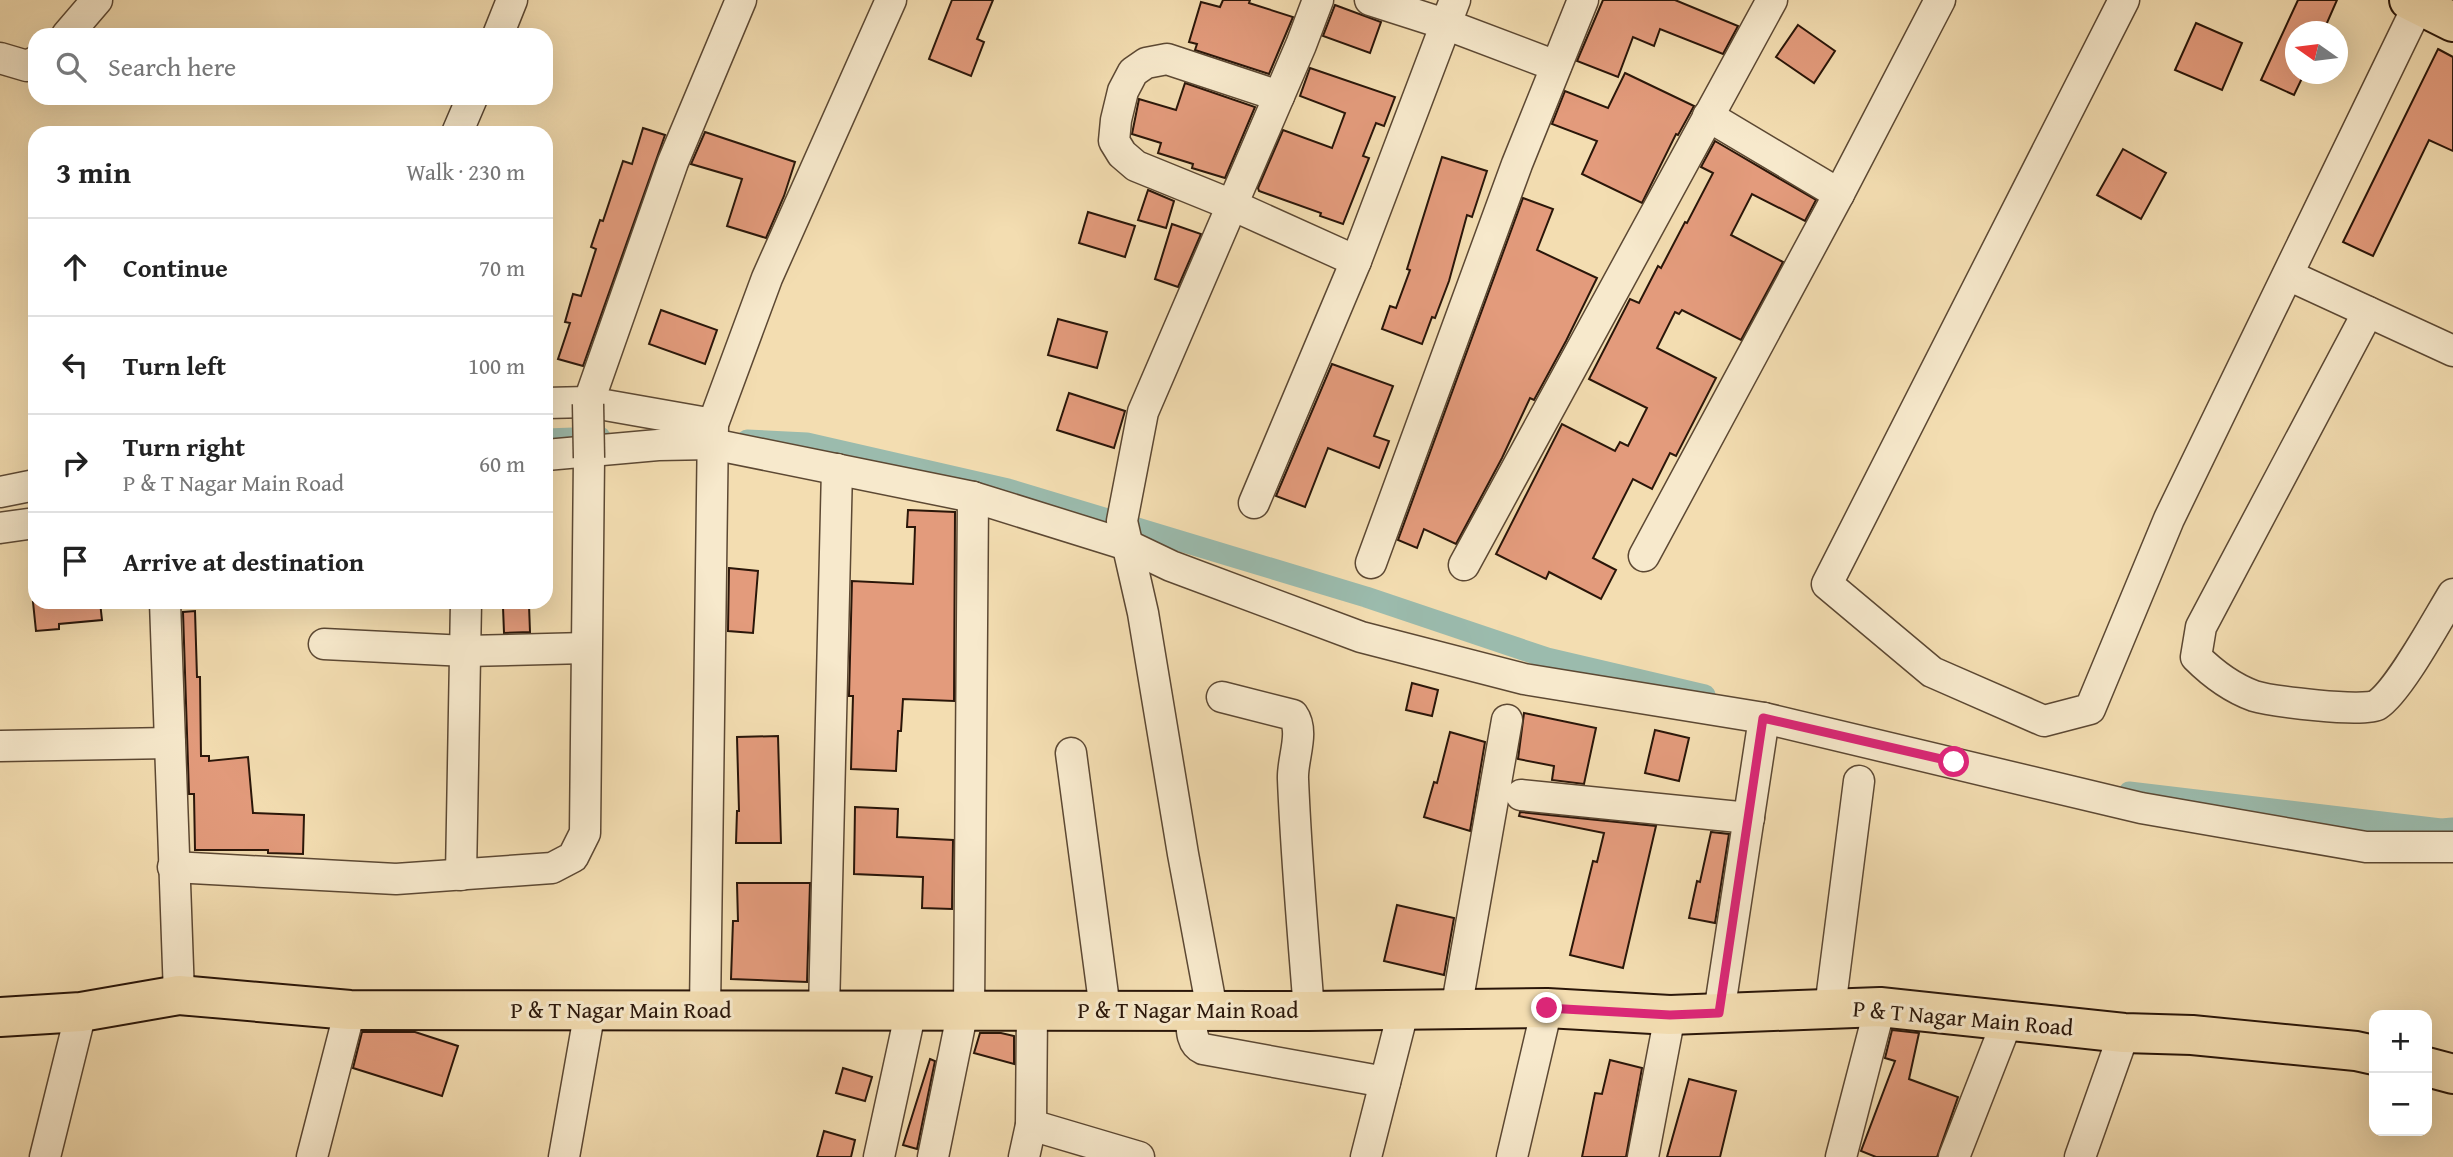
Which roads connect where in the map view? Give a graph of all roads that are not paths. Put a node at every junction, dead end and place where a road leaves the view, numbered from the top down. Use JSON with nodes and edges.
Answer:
{"nodes":[{"id":1,"x":97,"y":0,"type":"edge"},
{"id":2,"x":512,"y":0,"type":"edge"},
{"id":3,"x":741,"y":0,"type":"edge"},
{"id":4,"x":891,"y":0,"type":"edge"},
{"id":5,"x":1318,"y":0,"type":"edge"},
{"id":6,"x":1370,"y":0,"type":"edge"},
{"id":7,"x":1583,"y":0,"type":"edge"},
{"id":8,"x":1772,"y":0,"type":"edge"},
{"id":9,"x":1940,"y":0,"type":"edge"},
{"id":10,"x":2124,"y":0,"type":"edge"},
{"id":11,"x":2403,"y":5,"type":"edge"},
{"id":12,"x":1450,"y":12,"type":"edge"},
{"id":13,"x":2453,"y":22,"type":"edge"},
{"id":14,"x":73,"y":28,"type":"edge"},
{"id":15,"x":501,"y":28,"type":"edge"},
{"id":16,"x":2453,"y":34,"type":"edge"},
{"id":17,"x":0,"y":58,"type":"edge"},
{"id":18,"x":28,"y":66,"type":"edge"},
{"id":19,"x":1556,"y":66,"type":"junction"},
{"id":20,"x":1279,"y":96,"type":"junction"},
{"id":21,"x":469,"y":105,"type":"edge"},
{"id":22,"x":1707,"y":116,"type":"junction"},
{"id":23,"x":460,"y":126,"type":"edge"},
{"id":24,"x":1839,"y":194,"type":"junction"},
{"id":25,"x":1232,"y":205,"type":"junction"},
{"id":26,"x":1356,"y":261,"type":"junction"},
{"id":27,"x":2288,"y":275,"type":"junction"},
{"id":28,"x":2368,"y":312,"type":"junction"},
{"id":29,"x":2453,"y":351,"type":"edge"},
{"id":30,"x":553,"y":403,"type":"edge"},
{"id":31,"x":588,"y":403,"type":"junction"},
{"id":32,"x":713,"y":434,"type":"junction"},
{"id":33,"x":553,"y":454,"type":"edge"},
{"id":34,"x":837,"y":469,"type":"junction"},
{"id":35,"x":28,"y":486,"type":"edge"},
{"id":36,"x":0,"y":492,"type":"edge"},
{"id":37,"x":974,"y":497,"type":"junction"},
{"id":38,"x":1254,"y":503,"type":"dead end"},
{"id":39,"x":28,"y":524,"type":"edge"},
{"id":40,"x":0,"y":528,"type":"edge"},
{"id":41,"x":1125,"y":536,"type":"junction"},
{"id":42,"x":1644,"y":556,"type":"dead end"},
{"id":43,"x":1371,"y":563,"type":"dead end"},
{"id":44,"x":1464,"y":565,"type":"dead end"},
{"id":45,"x":2453,"y":594,"type":"edge"},
{"id":46,"x":165,"y":609,"type":"edge"},
{"id":47,"x":466,"y":609,"type":"edge"},
{"id":48,"x":324,"y":644,"type":"dead end"},
{"id":49,"x":586,"y":648,"type":"junction"},
{"id":50,"x":466,"y":651,"type":"junction"},
{"id":51,"x":1222,"y":697,"type":"dead end"},
{"id":52,"x":1763,"y":718,"type":"junction"},
{"id":53,"x":1507,"y":719,"type":"dead end"},
{"id":54,"x":170,"y":743,"type":"junction"},
{"id":55,"x":0,"y":746,"type":"edge"},
{"id":56,"x":1071,"y":753,"type":"dead end"},
{"id":57,"x":1858,"y":781,"type":"dead end"},
{"id":58,"x":1521,"y":795,"type":"dead end"},
{"id":59,"x":1749,"y":818,"type":"junction"},
{"id":60,"x":2453,"y":847,"type":"edge"},
{"id":61,"x":173,"y":867,"type":"junction"},
{"id":62,"x":461,"y":875,"type":"junction"},
{"id":63,"x":179,"y":995,"type":"junction"},
{"id":64,"x":1880,"y":1007,"type":"junction"},
{"id":65,"x":1404,"y":1008,"type":"junction"},
{"id":66,"x":1547,"y":1008,"type":"junction"},
{"id":67,"x":1830,"y":1008,"type":"junction"},
{"id":68,"x":351,"y":1010,"type":"junction"},
{"id":69,"x":590,"y":1010,"type":"junction"},
{"id":70,"x":705,"y":1010,"type":"junction"},
{"id":71,"x":824,"y":1010,"type":"junction"},
{"id":72,"x":911,"y":1010,"type":"junction"},
{"id":73,"x":966,"y":1010,"type":"junction"},
{"id":74,"x":1032,"y":1010,"type":"junction"},
{"id":75,"x":1105,"y":1010,"type":"junction"},
{"id":76,"x":1202,"y":1010,"type":"junction"},
{"id":77,"x":1309,"y":1010,"type":"junction"},
{"id":78,"x":1456,"y":1010,"type":"junction"},
{"id":79,"x":81,"y":1012,"type":"junction"},
{"id":80,"x":1719,"y":1013,"type":"junction"},
{"id":81,"x":1670,"y":1015,"type":"junction"},
{"id":82,"x":0,"y":1017,"type":"edge"},
{"id":83,"x":2008,"y":1018,"type":"junction"},
{"id":84,"x":2124,"y":1033,"type":"junction"},
{"id":85,"x":2369,"y":1054,"type":"edge"},
{"id":86,"x":2432,"y":1068,"type":"edge"},
{"id":87,"x":2453,"y":1074,"type":"edge"},
{"id":88,"x":1385,"y":1082,"type":"junction"},
{"id":89,"x":1031,"y":1125,"type":"junction"},
{"id":90,"x":45,"y":1157,"type":"edge"},
{"id":91,"x":312,"y":1157,"type":"edge"},
{"id":92,"x":564,"y":1157,"type":"edge"},
{"id":93,"x":878,"y":1157,"type":"edge"},
{"id":94,"x":933,"y":1157,"type":"edge"},
{"id":95,"x":1024,"y":1157,"type":"edge"},
{"id":96,"x":1139,"y":1157,"type":"edge"},
{"id":97,"x":1366,"y":1157,"type":"edge"},
{"id":98,"x":1512,"y":1157,"type":"edge"},
{"id":99,"x":1643,"y":1157,"type":"edge"},
{"id":100,"x":1841,"y":1157,"type":"edge"},
{"id":101,"x":1954,"y":1157,"type":"edge"},
{"id":102,"x":2080,"y":1157,"type":"edge"}],
"edges":[{"from":1,"to":14,"type":"street"},
{"from":2,"to":15,"type":"street"},
{"from":3,"to":31,"type":"street"},
{"from":4,"to":32,"type":"street"},
{"from":5,"to":20,"type":"street"},
{"from":6,"to":12,"type":"street"},
{"from":7,"to":19,"type":"street"},
{"from":8,"to":22,"type":"street"},
{"from":9,"to":24,"type":"street"},
{"from":10,"to":27,"type":"street"},
{"from":11,"to":13,"type":"main road"},
{"from":11,"to":16,"type":"main road"},
{"from":11,"to":27,"type":"street"},
{"from":12,"to":19,"type":"street"},
{"from":12,"to":26,"type":"street"},
{"from":17,"to":18,"type":"street"},
{"from":19,"to":43,"type":"street"},
{"from":20,"to":25,"type":"street"},
{"from":20,"to":25,"type":"street"},
{"from":21,"to":23,"type":"street"},
{"from":22,"to":24,"type":"street"},
{"from":22,"to":44,"type":"street"},
{"from":24,"to":42,"type":"street"},
{"from":25,"to":26,"type":"street"},
{"from":25,"to":41,"type":"street"},
{"from":26,"to":38,"type":"street"},
{"from":27,"to":28,"type":"street"},
{"from":28,"to":29,"type":"street"},
{"from":28,"to":45,"type":"street"},
{"from":30,"to":31,"type":"street"},
{"from":31,"to":32,"type":"street"},
{"from":31,"to":49,"type":"street","bridge":true},
{"from":32,"to":33,"type":"street"},
{"from":32,"to":34,"type":"street"},
{"from":32,"to":70,"type":"street"},
{"from":34,"to":37,"type":"street"},
{"from":34,"to":71,"type":"street"},
{"from":35,"to":36,"type":"street"},
{"from":37,"to":41,"type":"street"},
{"from":37,"to":73,"type":"street"},
{"from":39,"to":40,"type":"street"},
{"from":41,"to":52,"type":"street"},
{"from":41,"to":76,"type":"street"},
{"from":46,"to":54,"type":"street"},
{"from":47,"to":50,"type":"street"},
{"from":48,"to":50,"type":"street"},
{"from":49,"to":50,"type":"street"},
{"from":49,"to":62,"type":"street"},
{"from":50,"to":62,"type":"street"},
{"from":51,"to":77,"type":"street"},
{"from":52,"to":59,"type":"street"},
{"from":52,"to":60,"type":"street"},
{"from":53,"to":78,"type":"street"},
{"from":54,"to":55,"type":"street"},
{"from":54,"to":61,"type":"street"},
{"from":56,"to":75,"type":"street"},
{"from":57,"to":67,"type":"street"},
{"from":58,"to":59,"type":"street"},
{"from":59,"to":80,"type":"street"},
{"from":61,"to":62,"type":"street"},
{"from":61,"to":63,"type":"street"},
{"from":63,"to":68,"type":"main road","name":"P & T Nagar Main Road"},
{"from":63,"to":79,"type":"main road","name":"P & T Nagar Main Road"},
{"from":64,"to":67,"type":"main road","name":"P & T Nagar Main Road"},
{"from":64,"to":83,"type":"main road","name":"P & T Nagar Main Road"},
{"from":64,"to":100,"type":"street"},
{"from":65,"to":77,"type":"main road","name":"P & T Nagar Main Road"},
{"from":65,"to":78,"type":"main road","name":"P & T Nagar Main Road"},
{"from":65,"to":88,"type":"street"},
{"from":66,"to":78,"type":"main road","name":"P & T Nagar Main Road"},
{"from":66,"to":81,"type":"main road","name":"P & T Nagar Main Road"},
{"from":66,"to":98,"type":"street"},
{"from":67,"to":80,"type":"main road","name":"P & T Nagar Main Road"},
{"from":68,"to":69,"type":"main road","name":"P & T Nagar Main Road"},
{"from":68,"to":91,"type":"street"},
{"from":69,"to":70,"type":"main road","name":"P & T Nagar Main Road"},
{"from":69,"to":92,"type":"street"},
{"from":70,"to":71,"type":"main road","name":"P & T Nagar Main Road"},
{"from":71,"to":72,"type":"main road","name":"P & T Nagar Main Road"},
{"from":72,"to":73,"type":"main road","name":"P & T Nagar Main Road"},
{"from":72,"to":93,"type":"street"},
{"from":73,"to":74,"type":"main road","name":"P & T Nagar Main Road"},
{"from":73,"to":94,"type":"street"},
{"from":74,"to":75,"type":"main road","name":"P & T Nagar Main Road"},
{"from":74,"to":89,"type":"street"},
{"from":75,"to":76,"type":"main road","name":"P & T Nagar Main Road"},
{"from":76,"to":77,"type":"main road","name":"P & T Nagar Main Road"},
{"from":76,"to":88,"type":"street"},
{"from":79,"to":82,"type":"main road","name":"P & T Nagar Main Road"},
{"from":79,"to":90,"type":"street"},
{"from":80,"to":81,"type":"main road","name":"P & T Nagar Main Road"},
{"from":81,"to":99,"type":"street"},
{"from":83,"to":84,"type":"main road","name":"P & T Nagar Main Road"},
{"from":83,"to":101,"type":"street"},
{"from":84,"to":85,"type":"main road","name":"P & T Nagar Main Road"},
{"from":84,"to":102,"type":"street"},
{"from":86,"to":87,"type":"main road"},
{"from":88,"to":97,"type":"street"},
{"from":89,"to":95,"type":"street"},
{"from":89,"to":96,"type":"street"}]}
